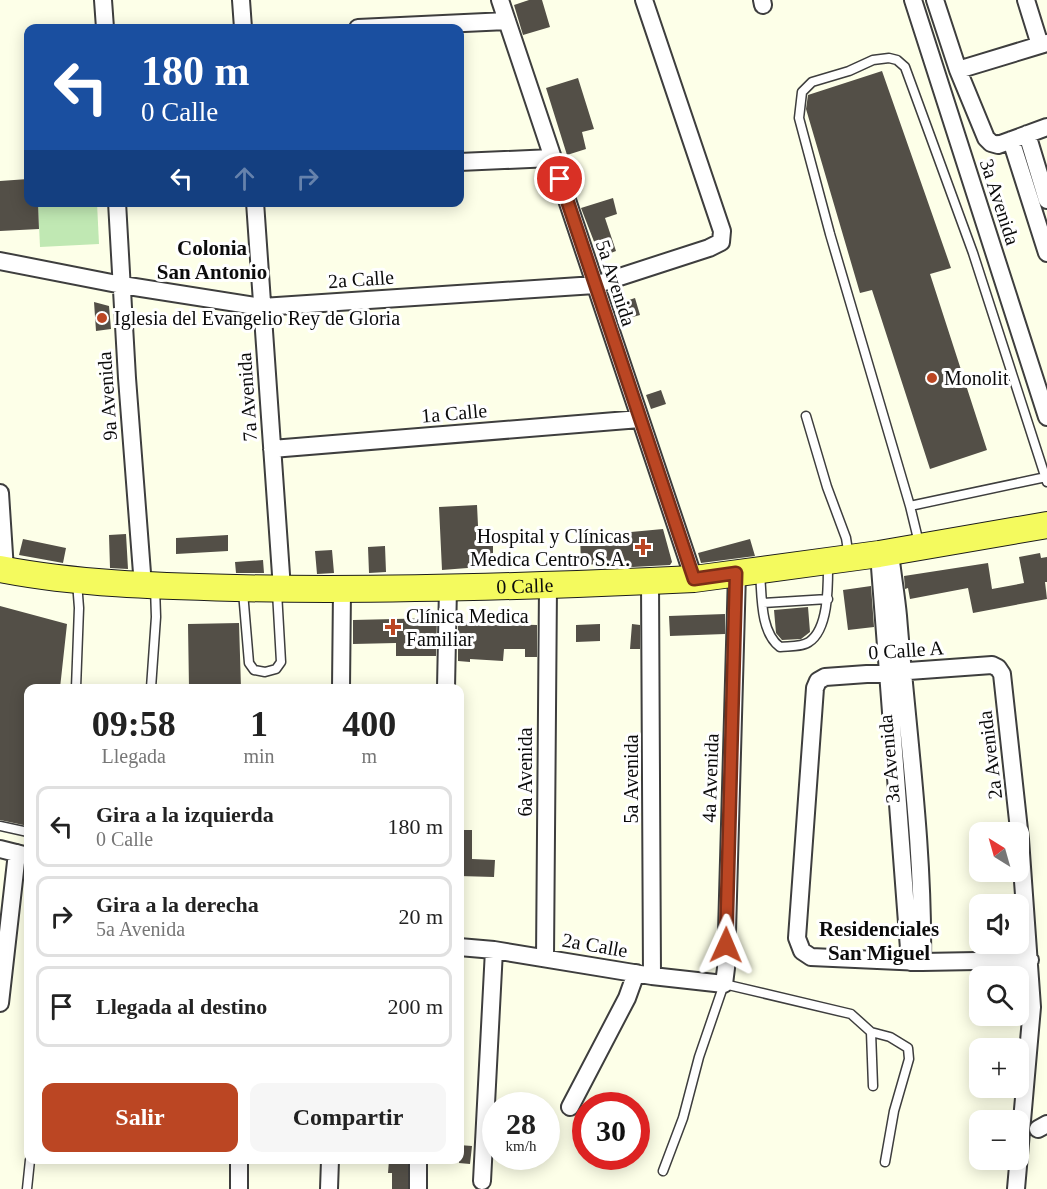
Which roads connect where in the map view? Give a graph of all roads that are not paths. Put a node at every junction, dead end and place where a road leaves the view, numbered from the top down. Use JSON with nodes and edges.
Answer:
{"nodes":[{"id":1,"x":103,"y":0,"type":"edge"},
{"id":2,"x":241,"y":0,"type":"edge"},
{"id":3,"x":500,"y":0,"type":"edge"},
{"id":4,"x":644,"y":0,"type":"edge"},
{"id":5,"x":913,"y":0,"type":"edge"},
{"id":6,"x":935,"y":0,"type":"edge"},
{"id":7,"x":1026,"y":0,"type":"edge"},
{"id":8,"x":507,"y":21,"type":"junction"},
{"id":9,"x":105,"y":24,"type":"edge"},
{"id":10,"x":243,"y":24,"type":"edge"},
{"id":11,"x":443,"y":24,"type":"edge"},
{"id":12,"x":1044,"y":44,"type":"edge"},
{"id":13,"x":958,"y":70,"type":"junction"},
{"id":14,"x":1047,"y":127,"type":"edge"},
{"id":15,"x":1019,"y":137,"type":"junction"},
{"id":16,"x":552,"y":158,"type":"junction"},
{"id":17,"x":464,"y":162,"type":"edge"},
{"id":18,"x":1047,"y":200,"type":"edge"},
{"id":19,"x":117,"y":207,"type":"edge"},
{"id":20,"x":255,"y":207,"type":"edge"},
{"id":21,"x":1047,"y":253,"type":"edge"},
{"id":22,"x":0,"y":261,"type":"edge"},
{"id":23,"x":122,"y":285,"type":"junction"},
{"id":24,"x":595,"y":285,"type":"junction"},
{"id":25,"x":262,"y":307,"type":"junction"},
{"id":26,"x":807,"y":417,"type":"dead end"},
{"id":27,"x":1047,"y":417,"type":"edge"},
{"id":28,"x":640,"y":419,"type":"junction"},
{"id":29,"x":272,"y":449,"type":"junction"},
{"id":30,"x":1046,"y":480,"type":"edge"},
{"id":31,"x":0,"y":493,"type":"edge"},
{"id":32,"x":910,"y":506,"type":"junction"},
{"id":33,"x":1047,"y":525,"type":"edge"},
{"id":34,"x":920,"y":547,"type":"junction"},
{"id":35,"x":884,"y":553,"type":"junction"},
{"id":36,"x":838,"y":559,"type":"junction"},
{"id":37,"x":3,"y":569,"type":"edge"},
{"id":38,"x":748,"y":571,"type":"junction"},
{"id":39,"x":77,"y":579,"type":"junction"},
{"id":40,"x":694,"y":579,"type":"junction"},
{"id":41,"x":650,"y":581,"type":"junction"},
{"id":42,"x":149,"y":586,"type":"junction"},
{"id":43,"x":548,"y":586,"type":"junction"},
{"id":44,"x":448,"y":587,"type":"junction"},
{"id":45,"x":243,"y":588,"type":"junction"},
{"id":46,"x":279,"y":589,"type":"junction"},
{"id":47,"x":342,"y":590,"type":"junction"},
{"id":48,"x":828,"y":598,"type":"junction"},
{"id":49,"x":763,"y":603,"type":"junction"},
{"id":50,"x":896,"y":672,"type":"junction"},
{"id":51,"x":1002,"y":675,"type":"joint"},
{"id":52,"x":76,"y":684,"type":"edge"},
{"id":53,"x":151,"y":684,"type":"edge"},
{"id":54,"x":341,"y":684,"type":"edge"},
{"id":55,"x":446,"y":684,"type":"edge"},
{"id":56,"x":0,"y":826,"type":"edge"},
{"id":57,"x":24,"y":831,"type":"edge"},
{"id":58,"x":0,"y":849,"type":"edge"},
{"id":59,"x":23,"y":854,"type":"edge"},
{"id":60,"x":464,"y":948,"type":"edge"},
{"id":61,"x":494,"y":950,"type":"junction"},
{"id":62,"x":545,"y":958,"type":"junction"},
{"id":63,"x":1030,"y":960,"type":"junction"},
{"id":64,"x":916,"y":962,"type":"junction"},
{"id":65,"x":644,"y":975,"type":"junction"},
{"id":66,"x":723,"y":984,"type":"junction"},
{"id":67,"x":0,"y":1003,"type":"edge"},
{"id":68,"x":871,"y":1032,"type":"junction"},
{"id":69,"x":873,"y":1086,"type":"dead end"},
{"id":70,"x":570,"y":1107,"type":"dead end"},
{"id":71,"x":885,"y":1162,"type":"dead end"},
{"id":72,"x":30,"y":1164,"type":"edge"},
{"id":73,"x":239,"y":1164,"type":"edge"},
{"id":74,"x":330,"y":1164,"type":"edge"},
{"id":75,"x":418,"y":1164,"type":"edge"},
{"id":76,"x":663,"y":1171,"type":"dead end"},
{"id":77,"x":482,"y":1181,"type":"dead end"},
{"id":78,"x":27,"y":1189,"type":"edge"},
{"id":79,"x":239,"y":1189,"type":"edge"},
{"id":80,"x":328,"y":1189,"type":"edge"},
{"id":81,"x":418,"y":1189,"type":"edge"},
{"id":82,"x":1016,"y":1189,"type":"edge"}],
"edges":[{"from":1,"to":9,"type":"street"},
{"from":2,"to":10,"type":"street"},
{"from":3,"to":8,"type":"street","name":"5a Avenida"},
{"from":4,"to":24,"type":"street","name":"2a Calle"},
{"from":5,"to":27,"type":"street","name":"3a Avenida"},
{"from":6,"to":13,"type":"street"},
{"from":7,"to":12,"type":"street"},
{"from":8,"to":11,"type":"street"},
{"from":8,"to":16,"type":"street","name":"5a Avenida"},
{"from":12,"to":13,"type":"street"},
{"from":13,"to":15,"type":"street"},
{"from":14,"to":15,"type":"street"},
{"from":15,"to":18,"type":"street"},
{"from":15,"to":21,"type":"street"},
{"from":16,"to":17,"type":"street"},
{"from":16,"to":24,"type":"street","name":"5a Avenida"},
{"from":19,"to":23,"type":"street","name":"9a Avenida"},
{"from":20,"to":25,"type":"street","name":"7a Avenida"},
{"from":22,"to":23,"type":"street","name":"2a Calle"},
{"from":23,"to":25,"type":"street","name":"2a Calle"},
{"from":23,"to":42,"type":"street","name":"9a Avenida"},
{"from":24,"to":25,"type":"street","name":"2a Calle"},
{"from":24,"to":28,"type":"street","name":"5a Avenida"},
{"from":25,"to":29,"type":"street","name":"7a Avenida"},
{"from":26,"to":36,"type":"lane"},
{"from":28,"to":29,"type":"street","name":"1a Calle"},
{"from":28,"to":40,"type":"street","name":"5a Avenida"},
{"from":29,"to":46,"type":"street","name":"7a Avenida"},
{"from":30,"to":32,"type":"lane"},
{"from":30,"to":32,"type":"lane"},
{"from":31,"to":37,"type":"street"},
{"from":32,"to":34,"type":"lane"},
{"from":33,"to":34,"type":"main road","name":"0 Calle"},
{"from":34,"to":35,"type":"main road","name":"0 Calle"},
{"from":35,"to":36,"type":"main road","name":"0 Calle"},
{"from":35,"to":50,"type":"street","name":"3a Avenida"},
{"from":36,"to":38,"type":"main road","name":"0 Calle"},
{"from":36,"to":48,"type":"lane"},
{"from":37,"to":39,"type":"main road","name":"0 Calle"},
{"from":38,"to":40,"type":"main road","name":"0 Calle"},
{"from":38,"to":49,"type":"lane"},
{"from":38,"to":66,"type":"street","name":"4a Avenida"},
{"from":39,"to":42,"type":"main road","name":"0 Calle"},
{"from":39,"to":52,"type":"lane"},
{"from":40,"to":41,"type":"main road","name":"0 Calle"},
{"from":41,"to":43,"type":"main road","name":"0 Calle"},
{"from":41,"to":65,"type":"street","name":"5a Avenida"},
{"from":42,"to":45,"type":"main road","name":"0 Calle"},
{"from":42,"to":53,"type":"lane"},
{"from":43,"to":44,"type":"main road","name":"0 Calle"},
{"from":43,"to":62,"type":"street","name":"6a Avenida"},
{"from":44,"to":47,"type":"main road","name":"0 Calle"},
{"from":44,"to":55,"type":"street"},
{"from":45,"to":46,"type":"main road","name":"0 Calle"},
{"from":45,"to":46,"type":"lane"},
{"from":46,"to":47,"type":"main road","name":"0 Calle"},
{"from":47,"to":54,"type":"street"},
{"from":48,"to":49,"type":"lane"},
{"from":48,"to":49,"type":"lane"},
{"from":50,"to":51,"type":"street","name":"0 Calle A"},
{"from":50,"to":64,"type":"street","name":"3a Avenida"},
{"from":50,"to":64,"type":"street","name":"0 Calle A"},
{"from":51,"to":63,"type":"street","name":"2a Avenida"},
{"from":56,"to":57,"type":"lane"},
{"from":58,"to":59,"type":"street"},
{"from":59,"to":67,"type":"street"},
{"from":60,"to":61,"type":"street","name":"2a Calle"},
{"from":61,"to":62,"type":"street","name":"2a Calle"},
{"from":61,"to":77,"type":"street"},
{"from":62,"to":65,"type":"street","name":"2a Calle"},
{"from":63,"to":64,"type":"street"},
{"from":63,"to":82,"type":"street","name":"2a Avenida"},
{"from":65,"to":66,"type":"street","name":"2a Calle"},
{"from":65,"to":70,"type":"street"},
{"from":66,"to":68,"type":"lane"},
{"from":66,"to":76,"type":"lane"},
{"from":68,"to":69,"type":"lane"},
{"from":68,"to":71,"type":"lane"},
{"from":72,"to":78,"type":"lane"},
{"from":73,"to":79,"type":"street"},
{"from":74,"to":80,"type":"street"},
{"from":75,"to":81,"type":"street"}]}
